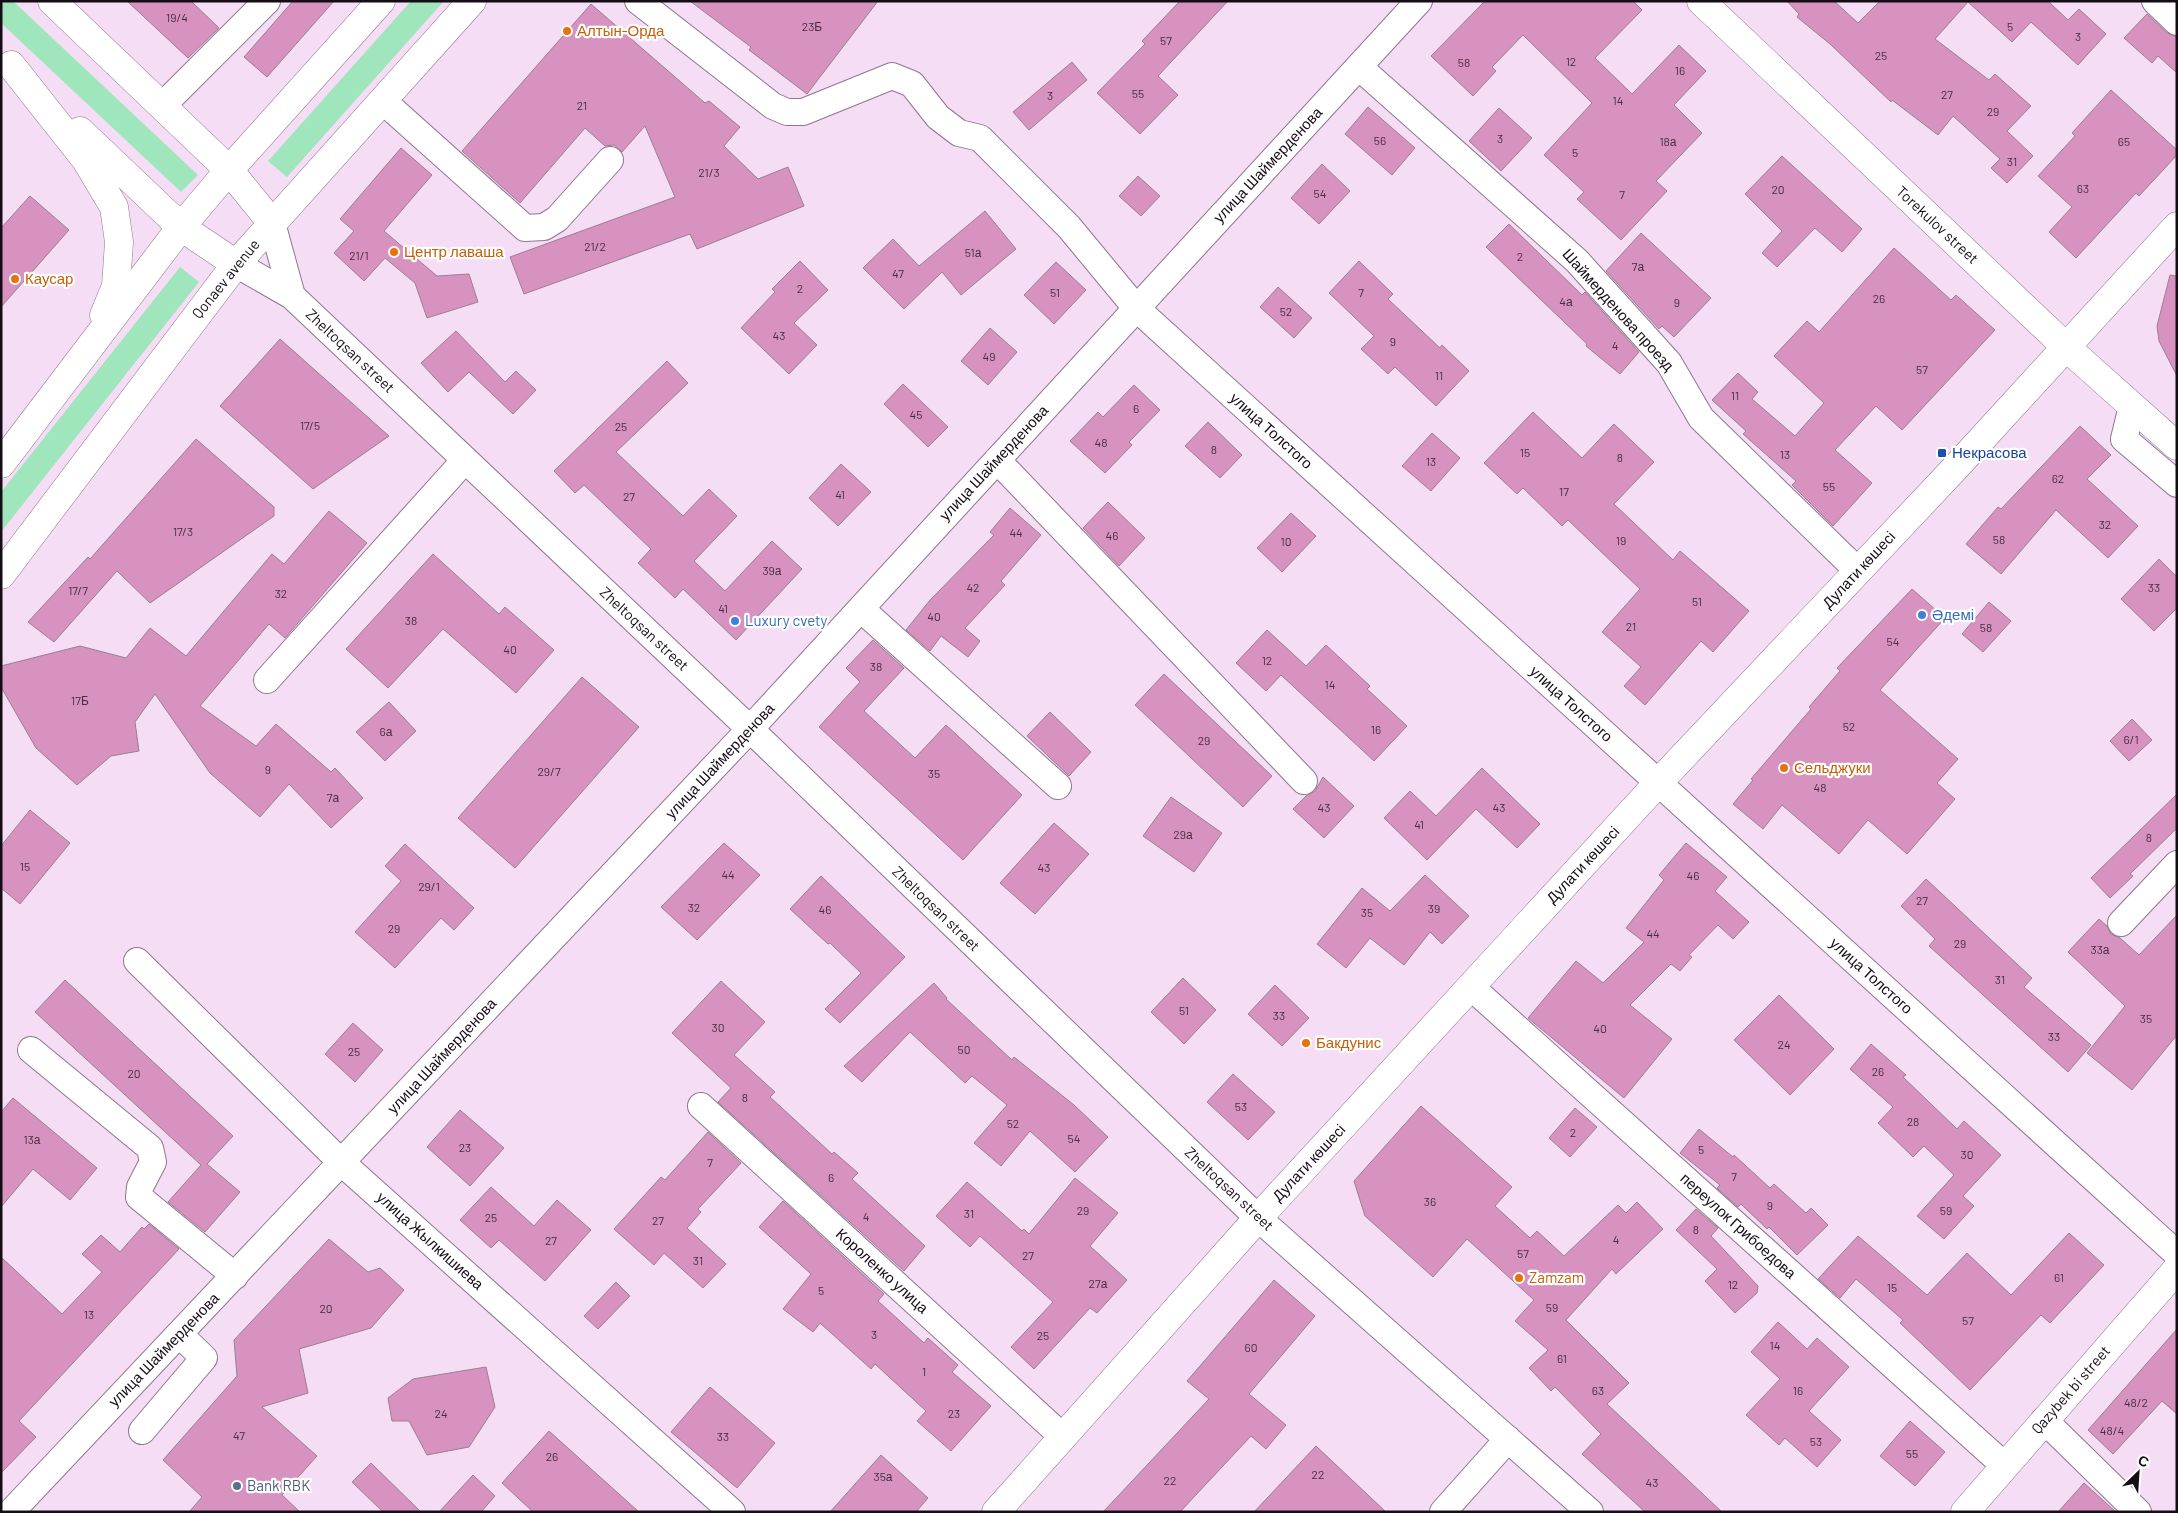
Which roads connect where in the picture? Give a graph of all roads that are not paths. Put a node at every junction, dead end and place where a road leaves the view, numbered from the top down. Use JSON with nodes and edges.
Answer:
{"nodes":[{"id":1,"x":52,"y":1,"type":"edge"},
{"id":2,"x":267,"y":1,"type":"edge"},
{"id":3,"x":382,"y":1,"type":"edge"},
{"id":4,"x":472,"y":1,"type":"edge"},
{"id":5,"x":638,"y":1,"type":"edge"},
{"id":6,"x":1419,"y":1,"type":"edge"},
{"id":7,"x":1700,"y":1,"type":"edge"},
{"id":8,"x":2155,"y":1,"type":"edge"},
{"id":9,"x":2177,"y":22,"type":"edge"},
{"id":10,"x":6,"y":60,"type":"edge"},
{"id":11,"x":1359,"y":67,"type":"junction"},
{"id":12,"x":382,"y":101,"type":"junction"},
{"id":13,"x":162,"y":106,"type":"junction"},
{"id":14,"x":610,"y":160,"type":"dead end"},
{"id":15,"x":230,"y":170,"type":"junction"},
{"id":16,"x":272,"y":223,"type":"junction"},
{"id":17,"x":2177,"y":226,"type":"edge"},
{"id":18,"x":180,"y":227,"type":"junction"},
{"id":19,"x":236,"y":264,"type":"junction"},
{"id":20,"x":292,"y":296,"type":"junction"},
{"id":21,"x":1136,"y":308,"type":"junction"},
{"id":22,"x":92,"y":343,"type":"junction"},
{"id":23,"x":2066,"y":346,"type":"junction"},
{"id":24,"x":2132,"y":406,"type":"junction"},
{"id":25,"x":2177,"y":446,"type":"edge"},
{"id":26,"x":465,"y":460,"type":"junction"},
{"id":27,"x":997,"y":460,"type":"junction"},
{"id":28,"x":1,"y":464,"type":"edge"},
{"id":29,"x":2177,"y":484,"type":"edge"},
{"id":30,"x":1858,"y":571,"type":"junction"},
{"id":31,"x":1,"y":575,"type":"edge"},
{"id":32,"x":861,"y":608,"type":"junction"},
{"id":33,"x":267,"y":680,"type":"dead end"},
{"id":34,"x":750,"y":729,"type":"junction"},
{"id":35,"x":1304,"y":782,"type":"dead end"},
{"id":36,"x":1658,"y":783,"type":"junction"},
{"id":37,"x":1058,"y":786,"type":"dead end"},
{"id":38,"x":2177,"y":864,"type":"edge"},
{"id":39,"x":2121,"y":923,"type":"dead end"},
{"id":40,"x":137,"y":961,"type":"dead end"},
{"id":41,"x":1471,"y":987,"type":"junction"},
{"id":42,"x":31,"y":1050,"type":"dead end"},
{"id":43,"x":701,"y":1106,"type":"dead end"},
{"id":44,"x":342,"y":1163,"type":"junction"},
{"id":45,"x":1258,"y":1218,"type":"junction"},
{"id":46,"x":2177,"y":1254,"type":"edge"},
{"id":47,"x":2177,"y":1269,"type":"edge"},
{"id":48,"x":235,"y":1276,"type":"junction"},
{"id":49,"x":179,"y":1334,"type":"junction"},
{"id":50,"x":2044,"y":1420,"type":"junction"},
{"id":51,"x":142,"y":1431,"type":"dead end"},
{"id":52,"x":1063,"y":1437,"type":"junction"},
{"id":53,"x":1508,"y":1439,"type":"junction"},
{"id":54,"x":2005,"y":1466,"type":"junction"},
{"id":55,"x":11,"y":1512,"type":"edge"},
{"id":56,"x":732,"y":1512,"type":"edge"},
{"id":57,"x":996,"y":1512,"type":"edge"},
{"id":58,"x":1443,"y":1512,"type":"edge"},
{"id":59,"x":1590,"y":1512,"type":"edge"},
{"id":60,"x":1965,"y":1512,"type":"edge"},
{"id":61,"x":2138,"y":1512,"type":"edge"}],
"edges":[{"from":1,"to":13,"type":"main road"},
{"from":2,"to":13,"type":"street"},
{"from":3,"to":15,"type":"main road"},
{"from":4,"to":12,"type":"main road","name":"Qonaev avenue"},
{"from":5,"to":21,"type":"street","name":"улица Толстого"},
{"from":6,"to":11,"type":"street","name":"улица Шаймерденова"},
{"from":7,"to":23,"type":"main road","name":"Torekulov street"},
{"from":8,"to":9,"type":"street"},
{"from":10,"to":18,"type":"main road"},
{"from":10,"to":22,"type":"main road"},
{"from":11,"to":21,"type":"street","name":"улица Шаймерденова"},
{"from":11,"to":30,"type":"street","name":"Шаймерденова проезд"},
{"from":12,"to":14,"type":"street"},
{"from":12,"to":16,"type":"main road","name":"Qonaev avenue"},
{"from":13,"to":15,"type":"main road"},
{"from":15,"to":16,"type":"main road"},
{"from":15,"to":18,"type":"main road"},
{"from":16,"to":19,"type":"main road","name":"Qonaev avenue"},
{"from":16,"to":20,"type":"street"},
{"from":17,"to":23,"type":"main road","name":"Дулати көшесі"},
{"from":18,"to":19,"type":"main road"},
{"from":18,"to":22,"type":"main road"},
{"from":19,"to":20,"type":"street","name":"Zheltoqsan street"},
{"from":19,"to":31,"type":"main road","name":"Qonaev avenue"},
{"from":20,"to":26,"type":"street","name":"Zheltoqsan street"},
{"from":21,"to":27,"type":"street","name":"улица Шаймерденова"},
{"from":21,"to":36,"type":"street","name":"улица Толстого"},
{"from":22,"to":28,"type":"main road"},
{"from":23,"to":24,"type":"main road","name":"Torekulov street"},
{"from":23,"to":30,"type":"main road","name":"Дулати көшесі"},
{"from":24,"to":25,"type":"main road","name":"Torekulov street"},
{"from":24,"to":29,"type":"street"},
{"from":26,"to":33,"type":"street"},
{"from":26,"to":34,"type":"street","name":"Zheltoqsan street"},
{"from":27,"to":32,"type":"street","name":"улица Шаймерденова"},
{"from":27,"to":35,"type":"street"},
{"from":30,"to":36,"type":"main road","name":"Дулати көшесі"},
{"from":32,"to":34,"type":"street","name":"улица Шаймерденова"},
{"from":32,"to":37,"type":"street"},
{"from":34,"to":44,"type":"street","name":"улица Шаймерденова"},
{"from":34,"to":45,"type":"street","name":"Zheltoqsan street"},
{"from":36,"to":41,"type":"main road","name":"Дулати көшесі"},
{"from":36,"to":46,"type":"street","name":"улица Толстого"},
{"from":38,"to":39,"type":"street"},
{"from":40,"to":44,"type":"street","name":"улица Жылкишиева"},
{"from":41,"to":45,"type":"main road","name":"Дулати көшесі"},
{"from":41,"to":54,"type":"street","name":"переулок Грибоедова"},
{"from":42,"to":48,"type":"street"},
{"from":43,"to":52,"type":"street","name":"Короленко улица"},
{"from":44,"to":48,"type":"street","name":"улица Шаймерденова"},
{"from":44,"to":56,"type":"street","name":"улица Жылкишиева"},
{"from":45,"to":52,"type":"main road","name":"Дулати көшесі"},
{"from":45,"to":53,"type":"street","name":"Zheltoqsan street"},
{"from":47,"to":50,"type":"main road","name":"Qazybek bi street"},
{"from":48,"to":49,"type":"street","name":"улица Шаймерденова"},
{"from":49,"to":51,"type":"street"},
{"from":49,"to":55,"type":"street","name":"улица Шаймерденова"},
{"from":50,"to":54,"type":"main road","name":"Qazybek bi street"},
{"from":50,"to":61,"type":"street"},
{"from":52,"to":57,"type":"main road","name":"Дулати көшесі"},
{"from":53,"to":58,"type":"street"},
{"from":53,"to":59,"type":"street","name":"Zheltoqsan street"},
{"from":54,"to":60,"type":"main road","name":"Qazybek bi street"}]}
